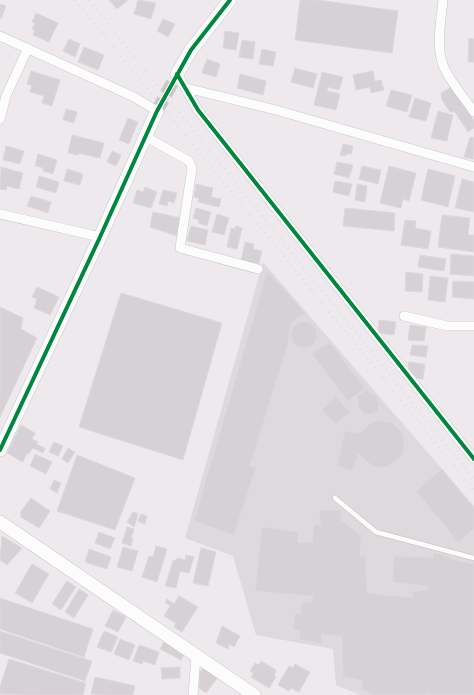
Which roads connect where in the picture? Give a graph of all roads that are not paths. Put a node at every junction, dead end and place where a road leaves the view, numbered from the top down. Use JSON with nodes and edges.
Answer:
{"nodes":[{"id":1,"x":230,"y":0,"type":"edge"},
{"id":2,"x":443,"y":0,"type":"edge"},
{"id":3,"x":0,"y":36,"type":"edge"},
{"id":4,"x":28,"y":48,"type":"junction"},
{"id":5,"x":177,"y":74,"type":"joint"},
{"id":6,"x":186,"y":88,"type":"junction"},
{"id":7,"x":157,"y":111,"type":"joint"},
{"id":8,"x":474,"y":112,"type":"edge"},
{"id":9,"x":0,"y":119,"type":"edge"},
{"id":10,"x":146,"y":137,"type":"junction"},
{"id":11,"x":474,"y":167,"type":"edge"},
{"id":12,"x":0,"y":214,"type":"edge"},
{"id":13,"x":100,"y":237,"type":"junction"},
{"id":14,"x":258,"y":269,"type":"dead end"},
{"id":15,"x":404,"y":316,"type":"dead end"},
{"id":16,"x":474,"y":326,"type":"edge"},
{"id":17,"x":0,"y":450,"type":"edge"},
{"id":18,"x":474,"y":459,"type":"edge"},
{"id":19,"x":336,"y":498,"type":"dead end"},
{"id":20,"x":0,"y":522,"type":"edge"},
{"id":21,"x":474,"y":558,"type":"edge"},
{"id":22,"x":196,"y":657,"type":"junction"},
{"id":23,"x":194,"y":695,"type":"edge"},
{"id":24,"x":254,"y":695,"type":"edge"}],
"edges":[{"from":1,"to":5,"type":"street"},
{"from":2,"to":8,"type":"street"},
{"from":3,"to":4,"type":"street"},
{"from":4,"to":7,"type":"street"},
{"from":4,"to":9,"type":"street"},
{"from":5,"to":6,"type":"street"},
{"from":6,"to":11,"type":"street"},
{"from":6,"to":18,"type":"street"},
{"from":7,"to":10,"type":"street"},
{"from":10,"to":13,"type":"street"},
{"from":10,"to":14,"type":"street"},
{"from":12,"to":13,"type":"street"},
{"from":13,"to":17,"type":"street"},
{"from":15,"to":16,"type":"street"},
{"from":19,"to":21,"type":"lane"},
{"from":20,"to":22,"type":"street"},
{"from":22,"to":23,"type":"street"},
{"from":22,"to":24,"type":"street"}]}
